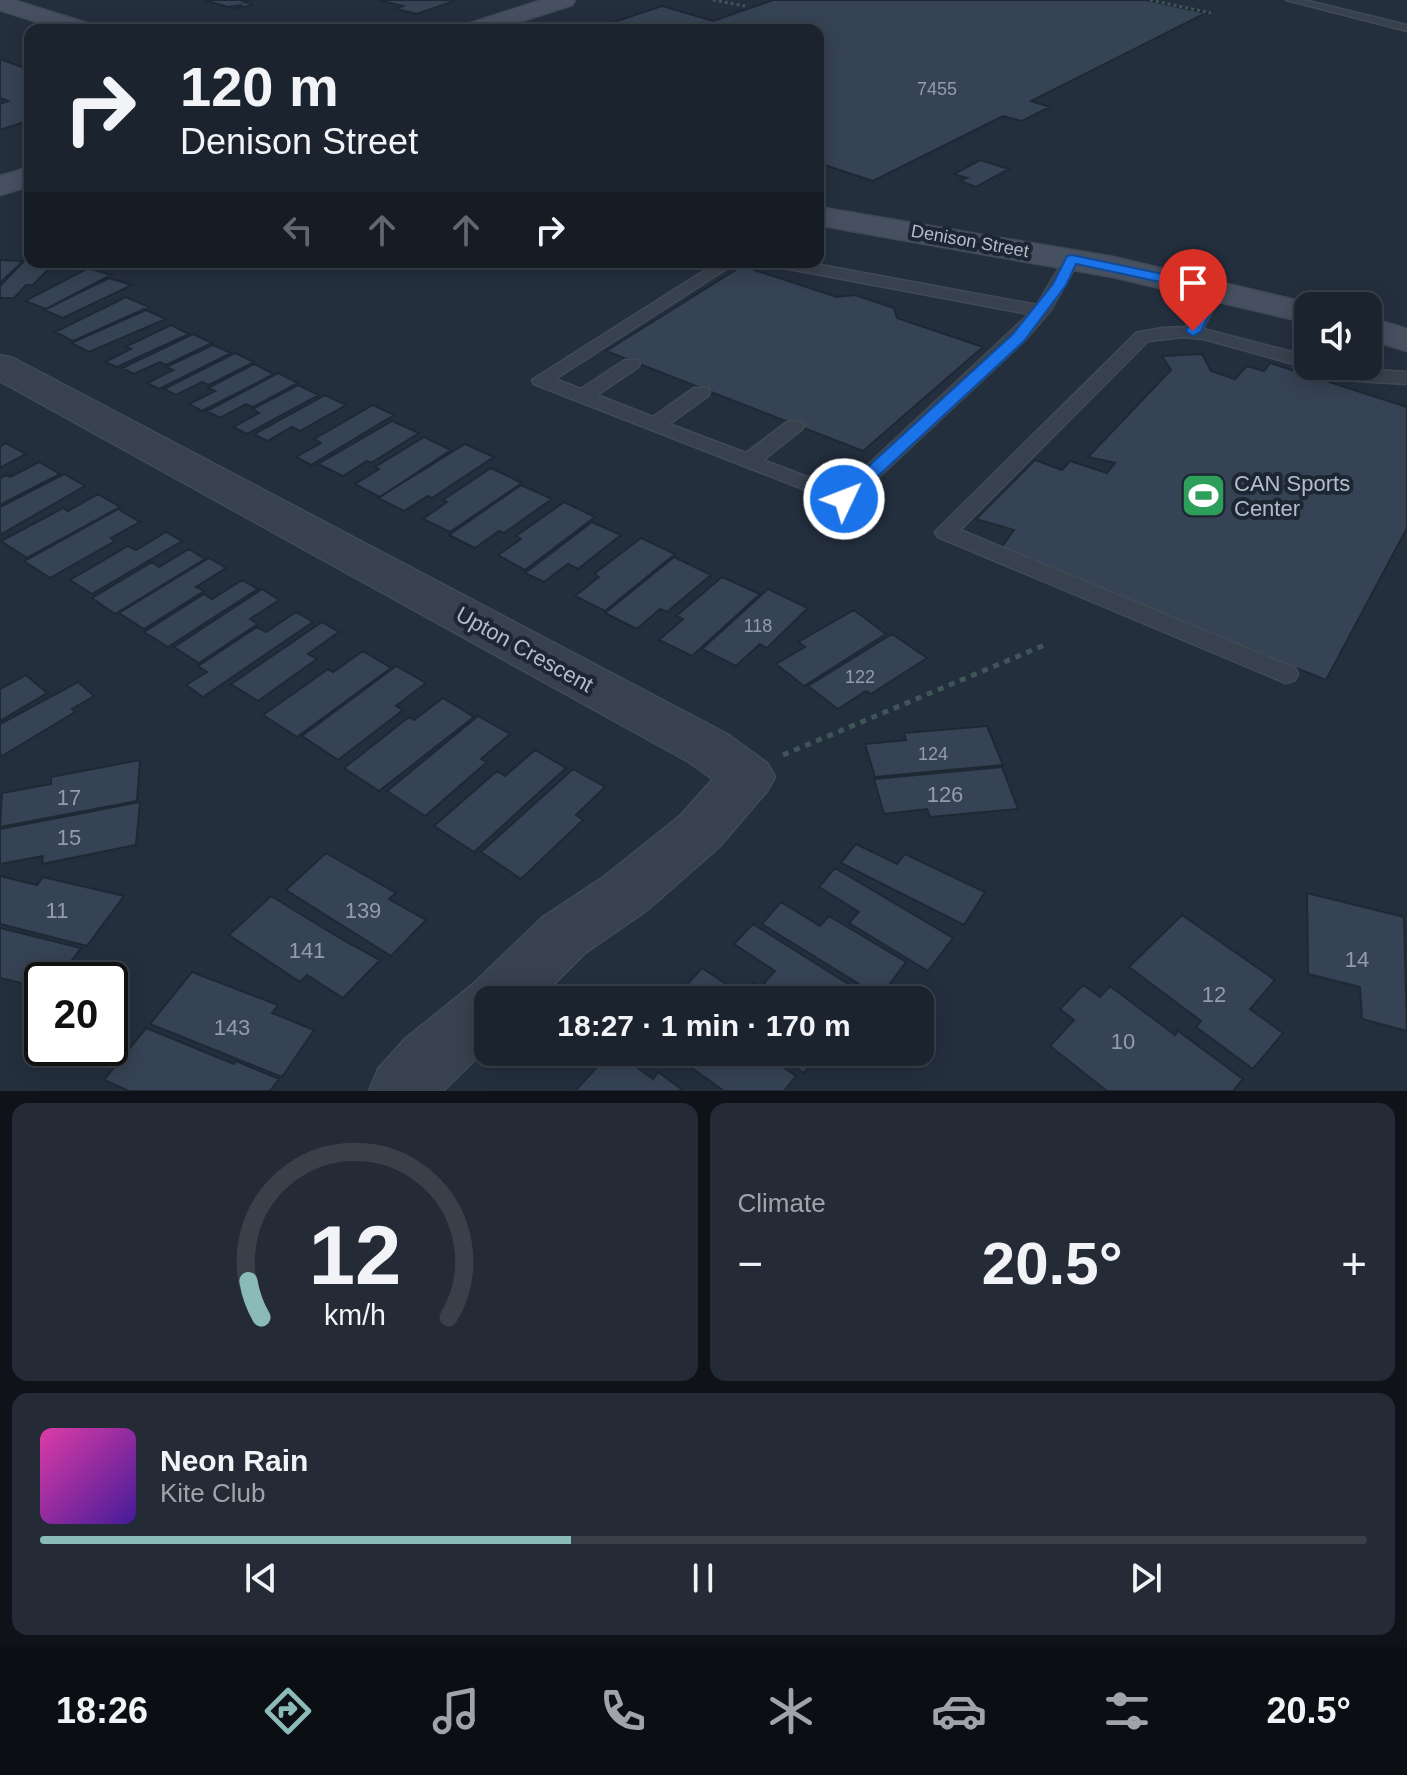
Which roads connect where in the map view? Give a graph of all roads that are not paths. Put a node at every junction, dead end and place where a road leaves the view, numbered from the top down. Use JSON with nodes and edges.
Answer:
{"nodes":[{"id":1,"x":564,"y":0,"type":"edge"},
{"id":2,"x":1291,"y":0,"type":"edge"},
{"id":3,"x":1328,"y":0,"type":"edge"},
{"id":4,"x":0,"y":3,"type":"edge"},
{"id":5,"x":1312,"y":5,"type":"junction"},
{"id":6,"x":66,"y":24,"type":"edge"},
{"id":7,"x":491,"y":24,"type":"edge"},
{"id":8,"x":1407,"y":28,"type":"edge"},
{"id":9,"x":24,"y":178,"type":"edge"},
{"id":10,"x":0,"y":186,"type":"edge"},
{"id":11,"x":824,"y":217,"type":"edge"},
{"id":12,"x":1072,"y":259,"type":"junction"},
{"id":13,"x":719,"y":268,"type":"edge"},
{"id":14,"x":810,"y":268,"type":"edge"},
{"id":15,"x":1215,"y":289,"type":"junction"},
{"id":16,"x":1294,"y":309,"type":"edge"},
{"id":17,"x":1041,"y":311,"type":"junction"},
{"id":18,"x":1193,"y":331,"type":"junction"},
{"id":19,"x":1382,"y":332,"type":"edge"},
{"id":20,"x":1407,"y":340,"type":"edge"},
{"id":21,"x":1294,"y":358,"type":"edge"},
{"id":22,"x":631,"y":364,"type":"dead end"},
{"id":23,"x":0,"y":366,"type":"edge"},
{"id":24,"x":1382,"y":377,"type":"edge"},
{"id":25,"x":1407,"y":378,"type":"edge"},
{"id":26,"x":701,"y":392,"type":"dead end"},
{"id":27,"x":584,"y":396,"type":"junction"},
{"id":28,"x":656,"y":424,"type":"junction"},
{"id":29,"x":794,"y":426,"type":"dead end"},
{"id":30,"x":749,"y":461,"type":"junction"},
{"id":31,"x":1286,"y":674,"type":"dead end"},
{"id":32,"x":511,"y":986,"type":"edge"},
{"id":33,"x":474,"y":1019,"type":"edge"},
{"id":34,"x":402,"y":1091,"type":"edge"}],
"edges":[{"from":1,"to":7,"type":"main road"},
{"from":2,"to":5,"type":"lane"},
{"from":3,"to":5,"type":"lane"},
{"from":4,"to":6,"type":"main road"},
{"from":5,"to":8,"type":"lane"},
{"from":9,"to":10,"type":"main road"},
{"from":11,"to":12,"type":"main road","name":"Denison Street"},
{"from":12,"to":15,"type":"main road","name":"Denison Street"},
{"from":12,"to":17,"type":"lane"},
{"from":13,"to":27,"type":"lane"},
{"from":14,"to":17,"type":"lane"},
{"from":15,"to":16,"type":"main road","name":"Denison Street"},
{"from":15,"to":18,"type":"lane"},
{"from":17,"to":30,"type":"lane"},
{"from":18,"to":21,"type":"lane"},
{"from":18,"to":31,"type":"lane"},
{"from":19,"to":20,"type":"main road"},
{"from":22,"to":27,"type":"lane"},
{"from":23,"to":32,"type":"street","name":"Upton Crescent"},
{"from":24,"to":25,"type":"lane"},
{"from":26,"to":28,"type":"lane"},
{"from":27,"to":28,"type":"lane"},
{"from":28,"to":30,"type":"lane"},
{"from":29,"to":30,"type":"lane"},
{"from":33,"to":34,"type":"street"}]}
